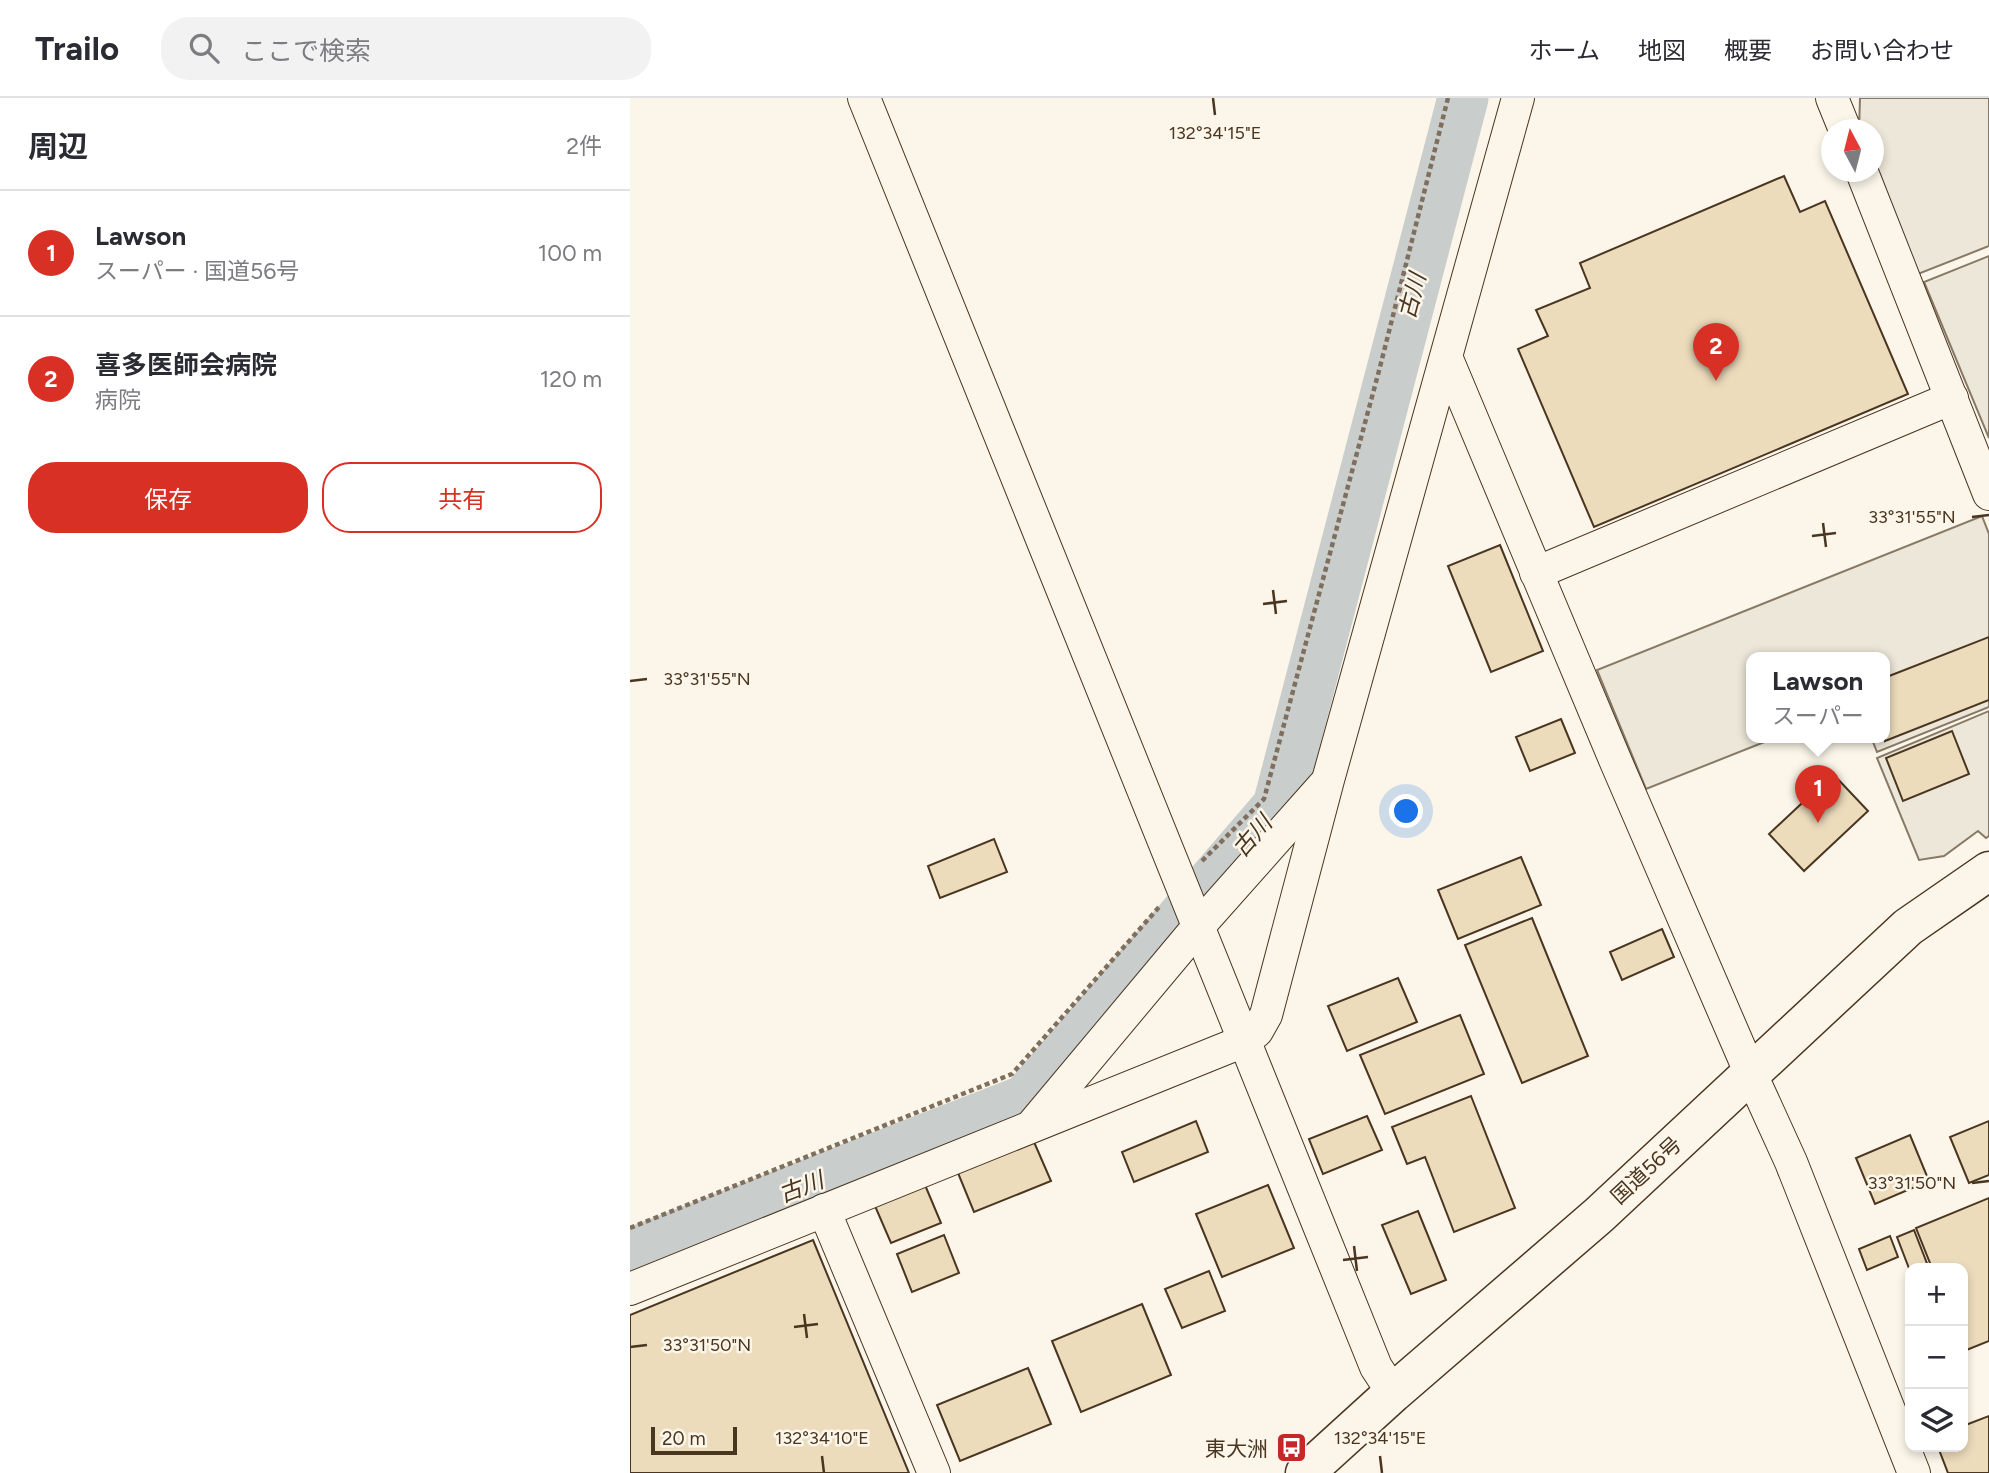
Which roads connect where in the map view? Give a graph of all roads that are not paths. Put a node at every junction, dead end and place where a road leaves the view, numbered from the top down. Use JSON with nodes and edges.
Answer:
{"nodes":[{"id":1,"x":863,"y":98,"type":"edge"},
{"id":2,"x":1518,"y":98,"type":"edge"},
{"id":3,"x":1866,"y":182,"type":"edge"},
{"id":4,"x":1447,"y":359,"type":"junction"},
{"id":5,"x":1952,"y":398,"type":"junction"},
{"id":6,"x":1989,"y":494,"type":"edge"},
{"id":7,"x":1536,"y":573,"type":"junction"},
{"id":8,"x":1328,"y":780,"type":"junction"},
{"id":9,"x":1989,"y":871,"type":"edge"},
{"id":10,"x":1198,"y":927,"type":"junction"},
{"id":11,"x":1244,"y":1041,"type":"junction"},
{"id":12,"x":1750,"y":1072,"type":"junction"},
{"id":13,"x":1031,"y":1127,"type":"junction"},
{"id":14,"x":824,"y":1210,"type":"junction"},
{"id":15,"x":630,"y":1289,"type":"edge"},
{"id":16,"x":1393,"y":1393,"type":"junction"},
{"id":17,"x":1310,"y":1471,"type":"edge"},
{"id":18,"x":934,"y":1473,"type":"edge"},
{"id":19,"x":1914,"y":1473,"type":"edge"}],
"edges":[{"from":1,"to":10,"type":"street"},
{"from":2,"to":4,"type":"street"},
{"from":3,"to":5,"type":"street"},
{"from":4,"to":7,"type":"street"},
{"from":4,"to":8,"type":"street"},
{"from":5,"to":6,"type":"street"},
{"from":5,"to":7,"type":"street"},
{"from":7,"to":12,"type":"street"},
{"from":8,"to":10,"type":"street"},
{"from":8,"to":11,"type":"street"},
{"from":9,"to":12,"type":"highway","name":"国道56号"},
{"from":10,"to":11,"type":"street"},
{"from":10,"to":13,"type":"street"},
{"from":11,"to":13,"type":"street"},
{"from":11,"to":16,"type":"street"},
{"from":12,"to":16,"type":"highway","name":"国道56号"},
{"from":12,"to":19,"type":"street"},
{"from":13,"to":14,"type":"street"},
{"from":14,"to":15,"type":"street"},
{"from":14,"to":18,"type":"street"},
{"from":16,"to":17,"type":"highway","name":"国道56号"}]}
